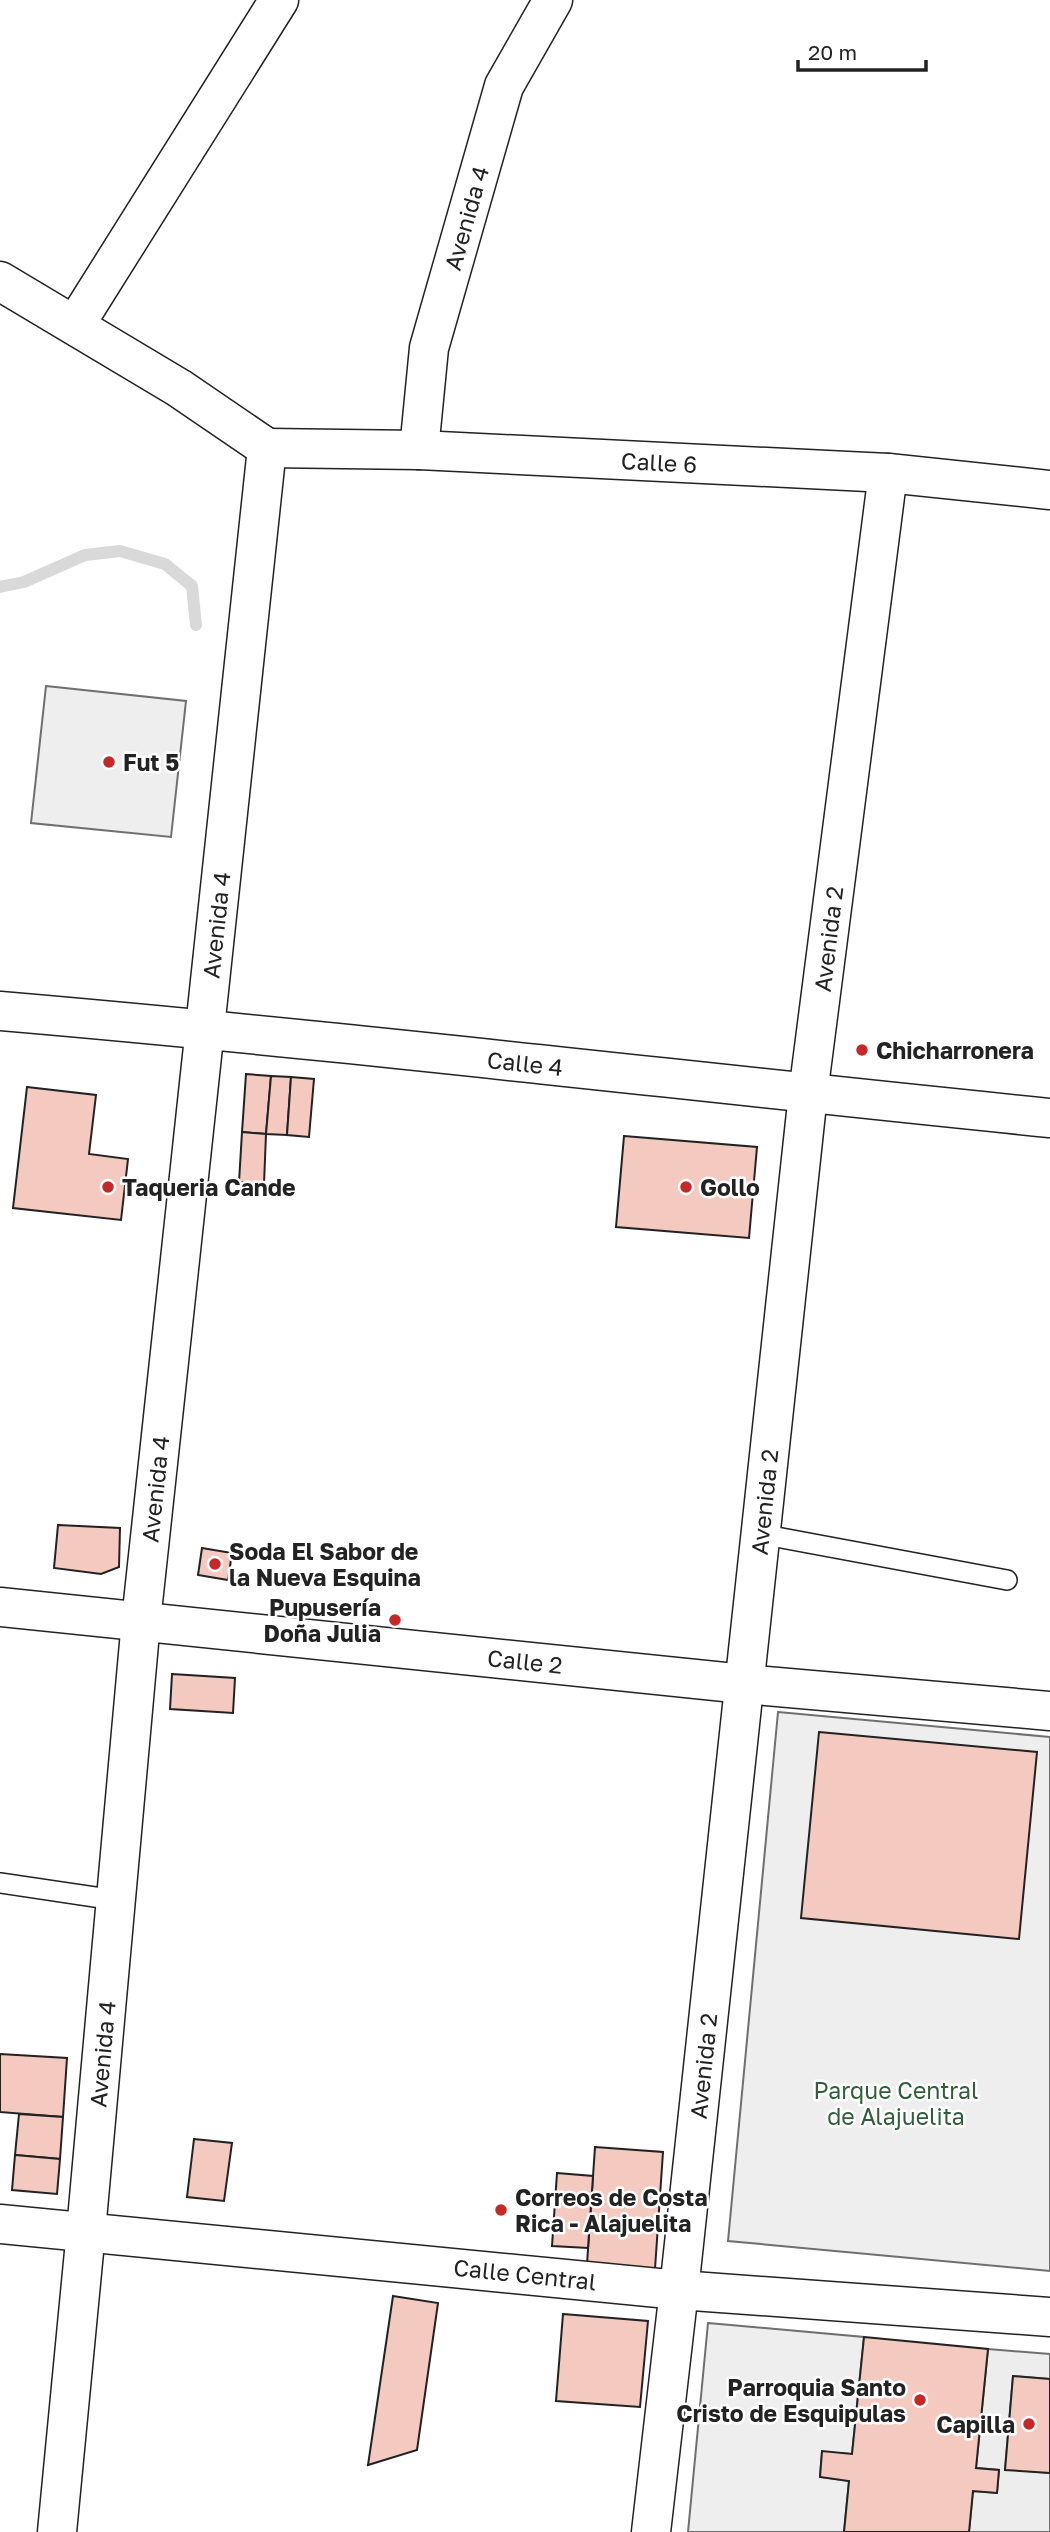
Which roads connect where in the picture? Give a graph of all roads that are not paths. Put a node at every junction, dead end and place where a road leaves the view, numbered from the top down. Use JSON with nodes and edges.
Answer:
{"nodes":[{"id":1,"x":279,"y":0,"type":"edge"},
{"id":2,"x":553,"y":0,"type":"edge"},
{"id":3,"x":0,"y":281,"type":"edge"},
{"id":4,"x":75,"y":325,"type":"junction"},
{"id":5,"x":267,"y":448,"type":"junction"},
{"id":6,"x":419,"y":450,"type":"junction"},
{"id":7,"x":888,"y":473,"type":"junction"},
{"id":8,"x":1050,"y":490,"type":"edge"},
{"id":9,"x":0,"y":1011,"type":"edge"},
{"id":10,"x":205,"y":1028,"type":"junction"},
{"id":11,"x":808,"y":1094,"type":"junction"},
{"id":12,"x":1050,"y":1118,"type":"edge"},
{"id":13,"x":760,"y":1534,"type":"junction"},
{"id":14,"x":1007,"y":1580,"type":"dead end"},
{"id":15,"x":0,"y":1607,"type":"edge"},
{"id":16,"x":141,"y":1621,"type":"junction"},
{"id":17,"x":744,"y":1684,"type":"junction"},
{"id":18,"x":1050,"y":1711,"type":"edge"},
{"id":19,"x":0,"y":1884,"type":"edge"},
{"id":20,"x":115,"y":1900,"type":"junction"},
{"id":21,"x":0,"y":2224,"type":"edge"},
{"id":22,"x":86,"y":2231,"type":"junction"},
{"id":23,"x":679,"y":2290,"type":"junction"},
{"id":24,"x":1050,"y":2317,"type":"edge"},
{"id":25,"x":57,"y":2532,"type":"edge"},
{"id":26,"x":651,"y":2532,"type":"edge"}],
"edges":[{"from":1,"to":4,"type":"street"},
{"from":2,"to":6,"type":"street","name":"Avenida 4"},
{"from":3,"to":4,"type":"street"},
{"from":4,"to":5,"type":"street"},
{"from":5,"to":6,"type":"street","name":"Calle 6"},
{"from":5,"to":10,"type":"street","name":"Avenida 4"},
{"from":6,"to":7,"type":"street","name":"Calle 6"},
{"from":7,"to":8,"type":"street","name":"Calle 6"},
{"from":7,"to":11,"type":"street","name":"Avenida 2"},
{"from":9,"to":10,"type":"street","name":"Calle 4"},
{"from":10,"to":11,"type":"street","name":"Calle 4"},
{"from":10,"to":16,"type":"street","name":"Avenida 4"},
{"from":11,"to":12,"type":"street","name":"Calle 4"},
{"from":11,"to":13,"type":"street","name":"Avenida 2"},
{"from":13,"to":14,"type":"lane"},
{"from":13,"to":17,"type":"street","name":"Avenida 2"},
{"from":15,"to":16,"type":"street","name":"Calle 2"},
{"from":16,"to":17,"type":"street","name":"Calle 2"},
{"from":16,"to":20,"type":"street","name":"Avenida 4"},
{"from":17,"to":18,"type":"street","name":"Calle 2"},
{"from":17,"to":23,"type":"street","name":"Avenida 2"},
{"from":19,"to":20,"type":"lane"},
{"from":20,"to":22,"type":"street","name":"Avenida 4"},
{"from":21,"to":22,"type":"street","name":"Calle Central"},
{"from":22,"to":23,"type":"street","name":"Calle Central"},
{"from":22,"to":25,"type":"street","name":"Avenida 4"},
{"from":23,"to":24,"type":"street","name":"Calle Central"},
{"from":23,"to":26,"type":"street","name":"Avenida 2"}]}
